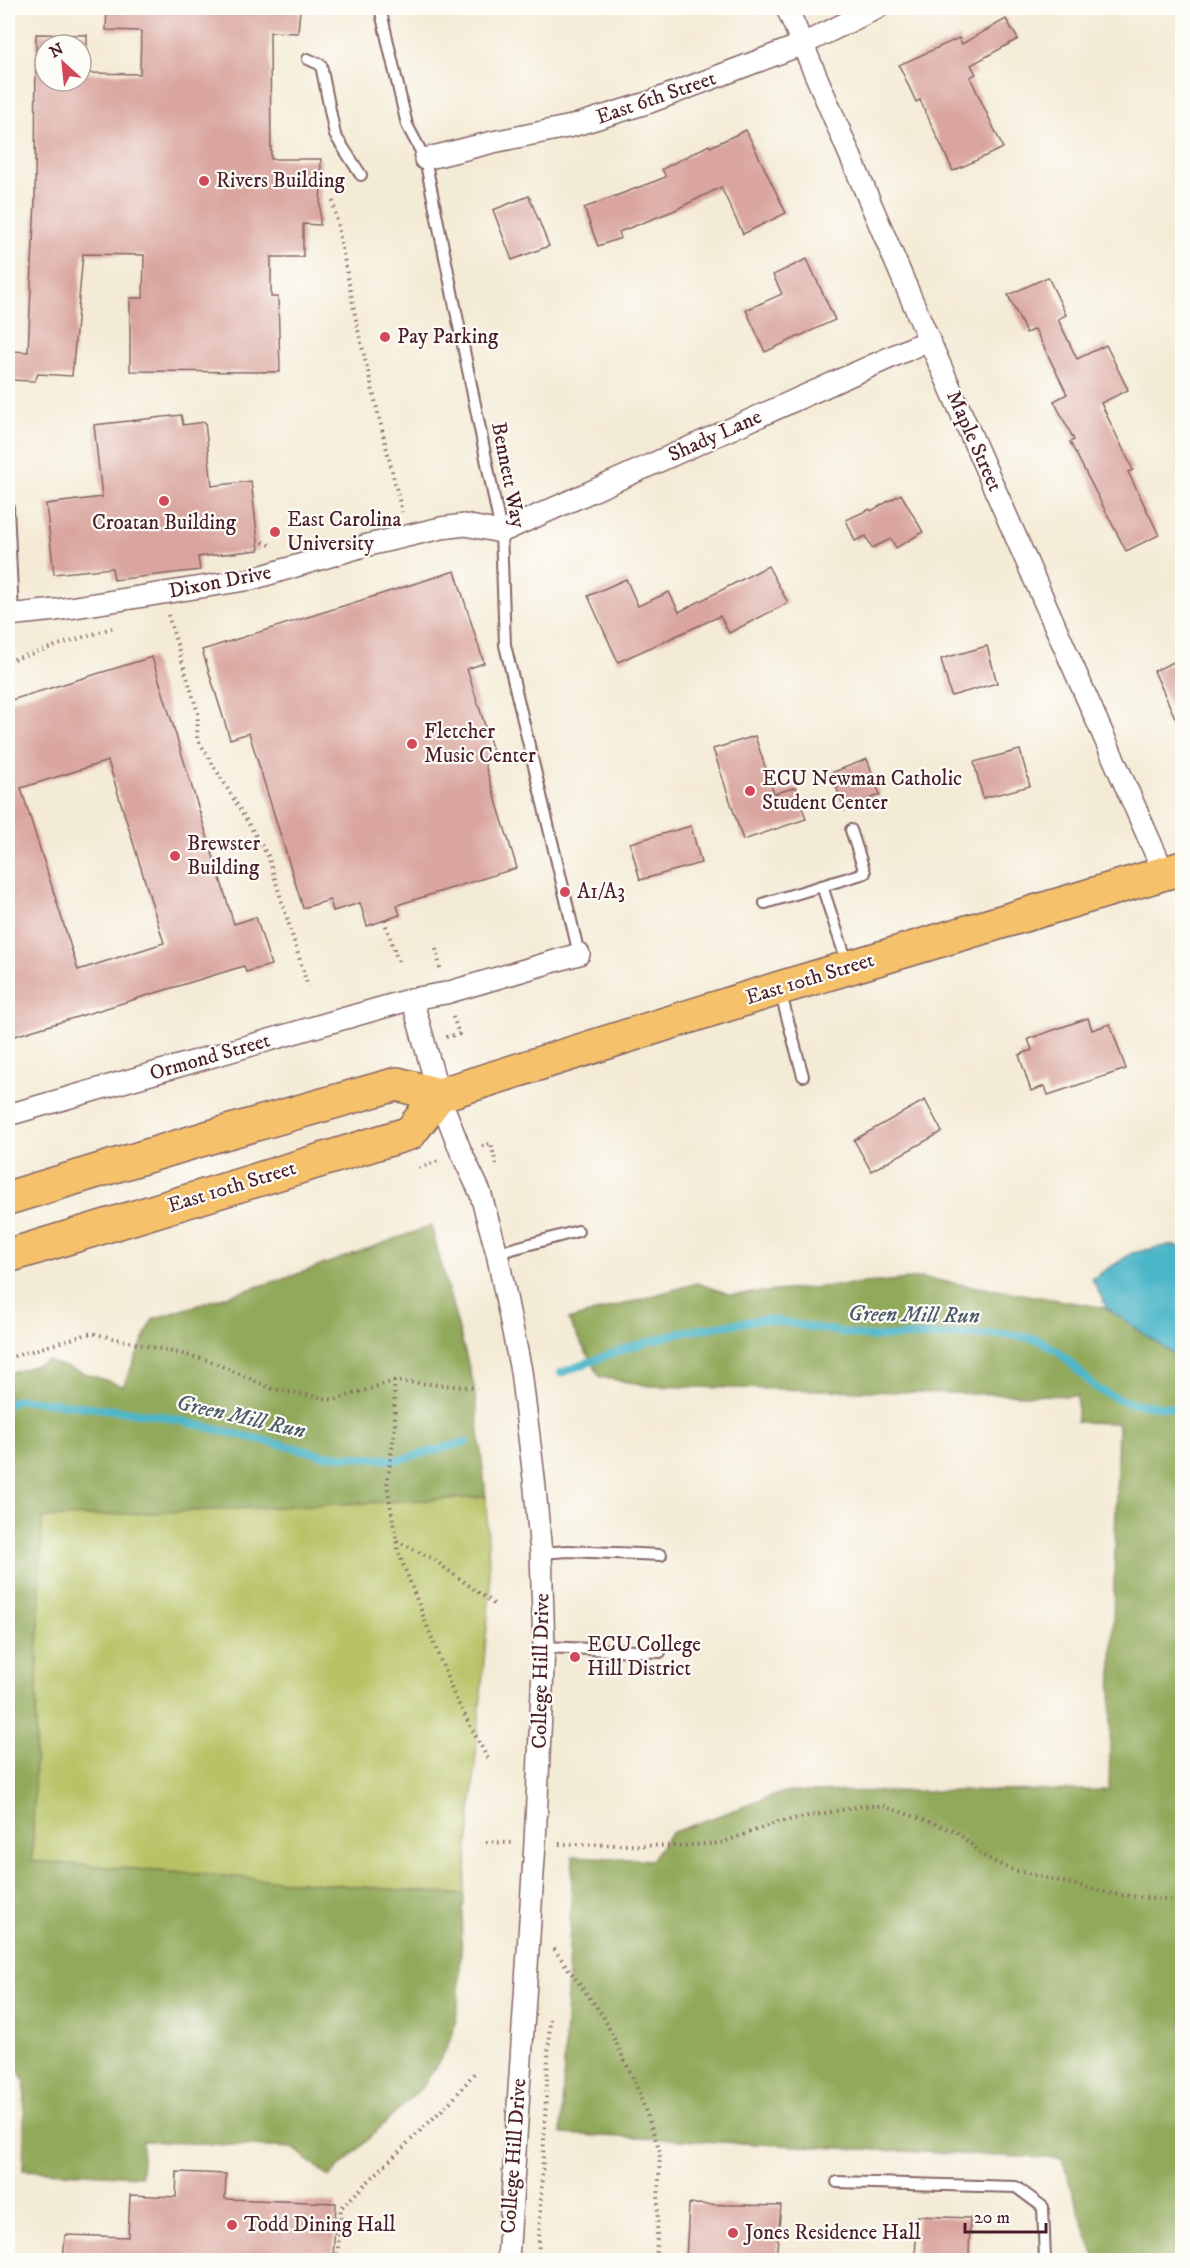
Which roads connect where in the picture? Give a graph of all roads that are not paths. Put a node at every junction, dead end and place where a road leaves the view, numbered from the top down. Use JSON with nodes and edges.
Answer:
{"nodes":[{"id":1,"x":380,"y":8,"type":"edge"},
{"id":2,"x":788,"y":8,"type":"edge"},
{"id":3,"x":877,"y":8,"type":"edge"},
{"id":4,"x":803,"y":44,"type":"junction"},
{"id":5,"x":308,"y":59,"type":"dead end"},
{"id":6,"x":425,"y":159,"type":"junction"},
{"id":7,"x":361,"y":175,"type":"dead end"},
{"id":8,"x":929,"y":340,"type":"junction"},
{"id":9,"x":8,"y":507,"type":"edge"},
{"id":10,"x":501,"y":532,"type":"junction"},
{"id":11,"x":10,"y":615,"type":"edge"},
{"id":12,"x":851,"y":830,"type":"dead end"},
{"id":13,"x":1173,"y":870,"type":"edge"},
{"id":14,"x":822,"y":885,"type":"junction"},
{"id":15,"x":765,"y":903,"type":"dead end"},
{"id":16,"x":579,"y":954,"type":"joint"},
{"id":17,"x":849,"y":968,"type":"junction"},
{"id":18,"x":780,"y":988,"type":"junction"},
{"id":19,"x":412,"y":999,"type":"junction"},
{"id":20,"x":803,"y":1076,"type":"dead end"},
{"id":21,"x":439,"y":1095,"type":"junction"},
{"id":22,"x":8,"y":1115,"type":"edge"},
{"id":23,"x":8,"y":1198,"type":"edge"},
{"id":24,"x":578,"y":1231,"type":"dead end"},
{"id":25,"x":497,"y":1253,"type":"junction"},
{"id":26,"x":8,"y":1256,"type":"edge"},
{"id":27,"x":541,"y":1553,"type":"junction"},
{"id":28,"x":661,"y":1555,"type":"dead end"},
{"id":29,"x":544,"y":1647,"type":"junction"},
{"id":30,"x":660,"y":1652,"type":"dead end"},
{"id":31,"x":837,"y":2182,"type":"dead end"},
{"id":32,"x":508,"y":2260,"type":"edge"},
{"id":33,"x":1045,"y":2260,"type":"edge"}],
"edges":[{"from":1,"to":6,"type":"lane","name":"Bennett Way"},
{"from":2,"to":4,"type":"street","name":"Maple Street"},
{"from":3,"to":4,"type":"street","name":"East 6th Street"},
{"from":4,"to":6,"type":"street","name":"East 6th Street"},
{"from":4,"to":8,"type":"street","name":"Maple Street"},
{"from":5,"to":7,"type":"lane"},
{"from":6,"to":10,"type":"lane","name":"Bennett Way"},
{"from":8,"to":10,"type":"street","name":"Shady Lane"},
{"from":8,"to":13,"type":"street","name":"Maple Street"},
{"from":9,"to":11,"type":"lane"},
{"from":10,"to":11,"type":"street","name":"Dixon Drive"},
{"from":10,"to":16,"type":"lane","name":"Bennett Way"},
{"from":12,"to":14,"type":"lane"},
{"from":13,"to":17,"type":"main road","name":"East 10th Street"},
{"from":14,"to":15,"type":"lane"},
{"from":14,"to":17,"type":"lane"},
{"from":16,"to":19,"type":"street","name":"Ormond Street"},
{"from":17,"to":18,"type":"main road","name":"East 10th Street"},
{"from":18,"to":20,"type":"lane"},
{"from":18,"to":21,"type":"main road","name":"East 10th Street"},
{"from":19,"to":21,"type":"street"},
{"from":19,"to":22,"type":"street","name":"Ormond Street"},
{"from":21,"to":23,"type":"main road"},
{"from":21,"to":25,"type":"street","name":"College Hill Drive"},
{"from":21,"to":26,"type":"main road","name":"East 10th Street"},
{"from":24,"to":25,"type":"lane"},
{"from":25,"to":27,"type":"street","name":"College Hill Drive"},
{"from":27,"to":28,"type":"lane"},
{"from":27,"to":29,"type":"street","name":"College Hill Drive"},
{"from":29,"to":30,"type":"lane"},
{"from":29,"to":32,"type":"street","name":"College Hill Drive"},
{"from":31,"to":33,"type":"lane"}]}
